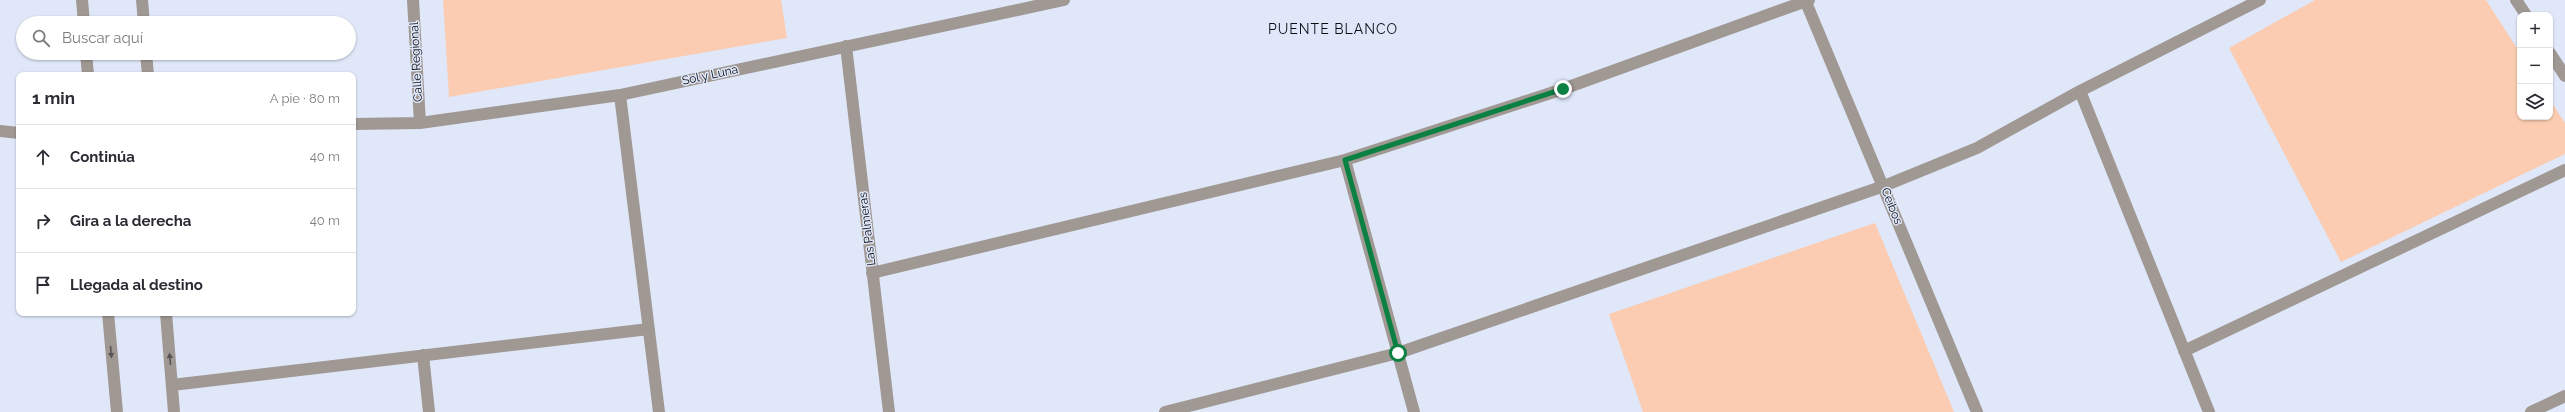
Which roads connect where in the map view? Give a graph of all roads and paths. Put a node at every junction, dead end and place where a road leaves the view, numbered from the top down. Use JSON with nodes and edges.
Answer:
{"nodes":[{"id":1,"x":82,"y":0,"type":"edge"},
{"id":2,"x":142,"y":0,"type":"edge"},
{"id":3,"x":413,"y":0,"type":"edge"},
{"id":4,"x":1064,"y":0,"type":"edge"},
{"id":5,"x":1807,"y":0,"type":"edge"},
{"id":6,"x":2260,"y":0,"type":"edge"},
{"id":7,"x":2516,"y":0,"type":"edge"},
{"id":8,"x":2524,"y":12,"type":"edge"},
{"id":9,"x":83,"y":16,"type":"edge"},
{"id":10,"x":143,"y":16,"type":"edge"},
{"id":11,"x":846,"y":46,"type":"junction"},
{"id":12,"x":2553,"y":58,"type":"edge"},
{"id":13,"x":87,"y":60,"type":"edge"},
{"id":14,"x":147,"y":60,"type":"edge"},
{"id":15,"x":88,"y":72,"type":"edge"},
{"id":16,"x":148,"y":72,"type":"edge"},
{"id":17,"x":2565,"y":76,"type":"edge"},
{"id":18,"x":2080,"y":91,"type":"junction"},
{"id":19,"x":620,"y":95,"type":"junction"},
{"id":20,"x":420,"y":123,"type":"junction"},
{"id":21,"x":356,"y":124,"type":"edge"},
{"id":22,"x":0,"y":131,"type":"edge"},
{"id":23,"x":16,"y":133,"type":"edge"},
{"id":24,"x":1345,"y":160,"type":"junction"},
{"id":25,"x":2565,"y":170,"type":"edge"},
{"id":26,"x":1884,"y":186,"type":"junction"},
{"id":27,"x":872,"y":273,"type":"junction"},
{"id":28,"x":108,"y":316,"type":"edge"},
{"id":29,"x":166,"y":316,"type":"edge"},
{"id":30,"x":649,"y":329,"type":"junction"},
{"id":31,"x":2184,"y":350,"type":"junction"},
{"id":32,"x":1398,"y":353,"type":"junction"},
{"id":33,"x":423,"y":354,"type":"junction"},
{"id":34,"x":172,"y":385,"type":"junction"},
{"id":35,"x":2565,"y":396,"type":"edge"},
{"id":36,"x":116,"y":412,"type":"edge"},
{"id":37,"x":174,"y":412,"type":"edge"},
{"id":38,"x":429,"y":412,"type":"edge"},
{"id":39,"x":659,"y":412,"type":"edge"},
{"id":40,"x":889,"y":412,"type":"edge"},
{"id":41,"x":1165,"y":412,"type":"edge"},
{"id":42,"x":1414,"y":412,"type":"edge"},
{"id":43,"x":1977,"y":412,"type":"edge"},
{"id":44,"x":2209,"y":412,"type":"edge"},
{"id":45,"x":2531,"y":412,"type":"edge"}],
"edges":[{"from":1,"to":9,"type":"street"},
{"from":2,"to":10,"type":"street"},
{"from":3,"to":20,"type":"street","name":"Calle Regional"},
{"from":4,"to":11,"type":"street","name":"Sol y Luna"},
{"from":5,"to":24,"type":"street"},
{"from":5,"to":26,"type":"street","name":"Ceibos"},
{"from":6,"to":18,"type":"street"},
{"from":7,"to":8,"type":"street"},
{"from":11,"to":19,"type":"street","name":"Sol y Luna"},
{"from":11,"to":27,"type":"street","name":"Las Palmeras"},
{"from":12,"to":17,"type":"street"},
{"from":13,"to":15,"type":"street"},
{"from":14,"to":16,"type":"street"},
{"from":18,"to":26,"type":"street"},
{"from":18,"to":31,"type":"street"},
{"from":19,"to":20,"type":"street","name":"Sol y Luna"},
{"from":19,"to":30,"type":"street"},
{"from":20,"to":21,"type":"street","name":"Sol y Luna"},
{"from":22,"to":23,"type":"street"},
{"from":24,"to":27,"type":"street"},
{"from":24,"to":32,"type":"street"},
{"from":25,"to":31,"type":"street"},
{"from":26,"to":32,"type":"street"},
{"from":26,"to":43,"type":"street","name":"Ceibos"},
{"from":27,"to":40,"type":"street","name":"Las Palmeras"},
{"from":28,"to":36,"type":"street","one_way":true},
{"from":34,"to":29,"type":"street","one_way":true},
{"from":30,"to":33,"type":"street"},
{"from":30,"to":39,"type":"street"},
{"from":31,"to":44,"type":"street"},
{"from":32,"to":41,"type":"street"},
{"from":32,"to":42,"type":"street"},
{"from":33,"to":34,"type":"street"},
{"from":33,"to":38,"type":"street"},
{"from":34,"to":37,"type":"street"},
{"from":35,"to":45,"type":"street"}]}
